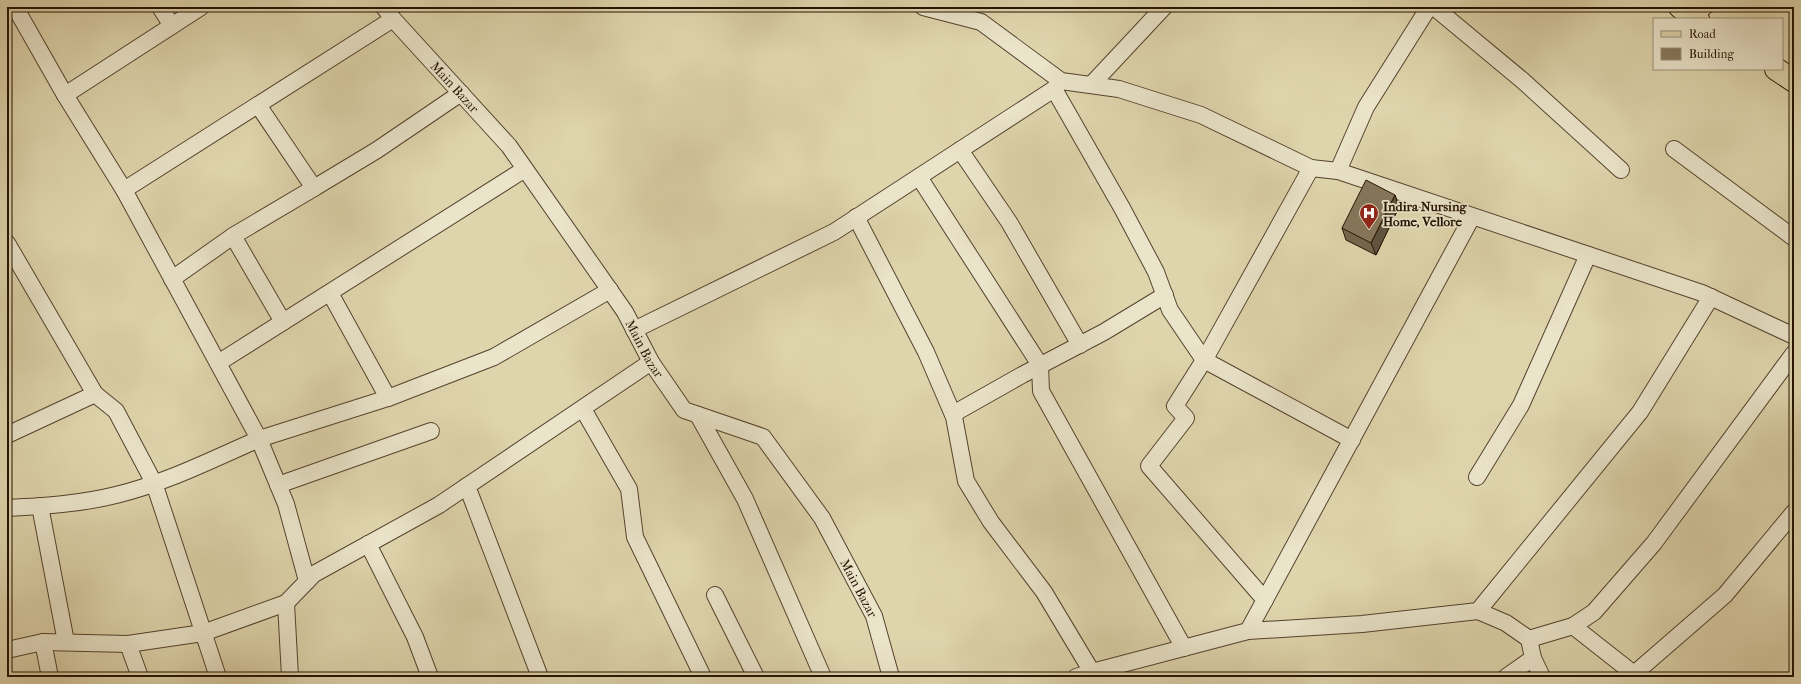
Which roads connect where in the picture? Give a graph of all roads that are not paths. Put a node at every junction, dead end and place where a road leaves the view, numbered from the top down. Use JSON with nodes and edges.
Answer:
{"nodes":[{"id":1,"x":15,"y":7,"type":"edge"},
{"id":2,"x":160,"y":7,"type":"edge"},
{"id":3,"x":201,"y":7,"type":"edge"},
{"id":4,"x":923,"y":7,"type":"edge"},
{"id":5,"x":1164,"y":7,"type":"edge"},
{"id":6,"x":1429,"y":7,"type":"edge"},
{"id":7,"x":1434,"y":7,"type":"edge"},
{"id":8,"x":388,"y":13,"type":"edge"},
{"id":9,"x":172,"y":26,"type":"junction"},
{"id":10,"x":1778,"y":70,"type":"edge"},
{"id":11,"x":1794,"y":81,"type":"edge"},
{"id":12,"x":1057,"y":85,"type":"junction"},
{"id":13,"x":1091,"y":85,"type":"junction"},
{"id":14,"x":461,"y":93,"type":"junction"},
{"id":15,"x":65,"y":95,"type":"junction"},
{"id":16,"x":258,"y":105,"type":"junction"},
{"id":17,"x":1674,"y":149,"type":"dead end"},
{"id":18,"x":960,"y":150,"type":"junction"},
{"id":19,"x":1311,"y":168,"type":"junction"},
{"id":20,"x":525,"y":169,"type":"junction"},
{"id":21,"x":1621,"y":170,"type":"dead end"},
{"id":22,"x":1338,"y":171,"type":"junction"},
{"id":23,"x":919,"y":176,"type":"junction"},
{"id":24,"x":314,"y":188,"type":"junction"},
{"id":25,"x":124,"y":190,"type":"junction"},
{"id":26,"x":1472,"y":217,"type":"junction"},
{"id":27,"x":856,"y":218,"type":"junction"},
{"id":28,"x":232,"y":236,"type":"junction"},
{"id":29,"x":1794,"y":238,"type":"edge"},
{"id":30,"x":7,"y":243,"type":"edge"},
{"id":31,"x":1588,"y":255,"type":"junction"},
{"id":32,"x":172,"y":279,"type":"junction"},
{"id":33,"x":610,"y":290,"type":"junction"},
{"id":34,"x":330,"y":293,"type":"junction"},
{"id":35,"x":1165,"y":295,"type":"junction"},
{"id":36,"x":1711,"y":297,"type":"junction"},
{"id":37,"x":283,"y":322,"type":"junction"},
{"id":38,"x":634,"y":330,"type":"junction"},
{"id":39,"x":1794,"y":336,"type":"edge"},
{"id":40,"x":1080,"y":345,"type":"junction"},
{"id":41,"x":1794,"y":353,"type":"edge"},
{"id":42,"x":1204,"y":360,"type":"junction"},
{"id":43,"x":650,"y":362,"type":"junction"},
{"id":44,"x":218,"y":363,"type":"junction"},
{"id":45,"x":1040,"y":365,"type":"junction"},
{"id":46,"x":95,"y":394,"type":"junction"},
{"id":47,"x":388,"y":398,"type":"junction"},
{"id":48,"x":583,"y":409,"type":"junction"},
{"id":49,"x":953,"y":414,"type":"junction"},
{"id":50,"x":698,"y":415,"type":"junction"},
{"id":51,"x":431,"y":431,"type":"dead end"},
{"id":52,"x":7,"y":435,"type":"edge"},
{"id":53,"x":259,"y":439,"type":"junction"},
{"id":54,"x":1352,"y":440,"type":"junction"},
{"id":55,"x":1477,"y":477,"type":"dead end"},
{"id":56,"x":154,"y":483,"type":"junction"},
{"id":57,"x":278,"y":485,"type":"junction"},
{"id":58,"x":467,"y":486,"type":"junction"},
{"id":59,"x":40,"y":506,"type":"junction"},
{"id":60,"x":7,"y":508,"type":"edge"},
{"id":61,"x":1794,"y":512,"type":"edge"},
{"id":62,"x":368,"y":544,"type":"junction"},
{"id":63,"x":307,"y":581,"type":"junction"},
{"id":64,"x":715,"y":595,"type":"dead end"},
{"id":65,"x":1266,"y":600,"type":"junction"},
{"id":66,"x":286,"y":603,"type":"junction"},
{"id":67,"x":1478,"y":611,"type":"junction"},
{"id":68,"x":1573,"y":626,"type":"junction"},
{"id":69,"x":1248,"y":631,"type":"junction"},
{"id":70,"x":203,"y":633,"type":"junction"},
{"id":71,"x":1529,"y":639,"type":"junction"},
{"id":72,"x":43,"y":642,"type":"junction"},
{"id":73,"x":66,"y":642,"type":"junction"},
{"id":74,"x":128,"y":644,"type":"junction"},
{"id":75,"x":1184,"y":648,"type":"junction"},
{"id":76,"x":7,"y":650,"type":"edge"},
{"id":77,"x":1532,"y":658,"type":"junction"},
{"id":78,"x":1092,"y":672,"type":"junction"},
{"id":79,"x":1637,"y":676,"type":"edge"},
{"id":80,"x":50,"y":677,"type":"edge"},
{"id":81,"x":140,"y":677,"type":"edge"},
{"id":82,"x":218,"y":677,"type":"edge"},
{"id":83,"x":290,"y":677,"type":"edge"},
{"id":84,"x":430,"y":677,"type":"edge"},
{"id":85,"x":540,"y":677,"type":"edge"},
{"id":86,"x":703,"y":677,"type":"edge"},
{"id":87,"x":756,"y":677,"type":"edge"},
{"id":88,"x":823,"y":677,"type":"edge"},
{"id":89,"x":891,"y":677,"type":"edge"},
{"id":90,"x":1076,"y":677,"type":"edge"},
{"id":91,"x":1506,"y":677,"type":"edge"},
{"id":92,"x":1542,"y":677,"type":"edge"}],
"edges":[{"from":1,"to":15,"type":"street"},
{"from":2,"to":9,"type":"street"},
{"from":3,"to":9,"type":"street"},
{"from":4,"to":12,"type":"street"},
{"from":5,"to":13,"type":"street"},
{"from":6,"to":22,"type":"street"},
{"from":7,"to":21,"type":"street"},
{"from":8,"to":14,"type":"street","name":"Main Bazar"},
{"from":8,"to":16,"type":"street"},
{"from":9,"to":15,"type":"street"},
{"from":10,"to":11,"type":"main road"},
{"from":12,"to":13,"type":"street"},
{"from":12,"to":18,"type":"street"},
{"from":12,"to":35,"type":"street"},
{"from":13,"to":19,"type":"street"},
{"from":14,"to":20,"type":"street","name":"Main Bazar"},
{"from":14,"to":24,"type":"street"},
{"from":15,"to":25,"type":"street"},
{"from":16,"to":24,"type":"street"},
{"from":16,"to":25,"type":"street"},
{"from":17,"to":29,"type":"street"},
{"from":18,"to":23,"type":"street"},
{"from":18,"to":40,"type":"street"},
{"from":19,"to":22,"type":"street"},
{"from":19,"to":42,"type":"street"},
{"from":20,"to":33,"type":"street","name":"Main Bazar"},
{"from":20,"to":34,"type":"street"},
{"from":22,"to":26,"type":"street"},
{"from":23,"to":27,"type":"street"},
{"from":23,"to":45,"type":"street"},
{"from":24,"to":28,"type":"street"},
{"from":25,"to":32,"type":"street"},
{"from":26,"to":31,"type":"street"},
{"from":26,"to":54,"type":"street"},
{"from":27,"to":38,"type":"street"},
{"from":27,"to":49,"type":"street"},
{"from":28,"to":32,"type":"street"},
{"from":28,"to":37,"type":"street"},
{"from":30,"to":46,"type":"street"},
{"from":31,"to":36,"type":"street"},
{"from":31,"to":55,"type":"street"},
{"from":32,"to":44,"type":"street"},
{"from":33,"to":38,"type":"street","name":"Main Bazar"},
{"from":33,"to":47,"type":"street"},
{"from":34,"to":37,"type":"street"},
{"from":34,"to":47,"type":"street"},
{"from":35,"to":40,"type":"street"},
{"from":35,"to":42,"type":"street"},
{"from":36,"to":39,"type":"street"},
{"from":36,"to":67,"type":"street"},
{"from":37,"to":44,"type":"street"},
{"from":38,"to":43,"type":"street","name":"Main Bazar"},
{"from":40,"to":45,"type":"street"},
{"from":41,"to":68,"type":"street"},
{"from":42,"to":54,"type":"street"},
{"from":42,"to":65,"type":"street"},
{"from":43,"to":48,"type":"street"},
{"from":43,"to":50,"type":"street","name":"Main Bazar"},
{"from":44,"to":53,"type":"street"},
{"from":45,"to":49,"type":"street"},
{"from":45,"to":75,"type":"street"},
{"from":46,"to":52,"type":"street"},
{"from":46,"to":56,"type":"street"},
{"from":47,"to":53,"type":"street"},
{"from":48,"to":58,"type":"street"},
{"from":48,"to":86,"type":"street"},
{"from":49,"to":78,"type":"street"},
{"from":50,"to":88,"type":"street"},
{"from":50,"to":89,"type":"street","name":"Main Bazar"},
{"from":51,"to":57,"type":"street"},
{"from":53,"to":56,"type":"street"},
{"from":53,"to":57,"type":"street"},
{"from":54,"to":65,"type":"street"},
{"from":56,"to":59,"type":"street"},
{"from":56,"to":70,"type":"street"},
{"from":57,"to":63,"type":"street"},
{"from":58,"to":62,"type":"street"},
{"from":58,"to":85,"type":"street"},
{"from":59,"to":60,"type":"street"},
{"from":59,"to":73,"type":"street"},
{"from":61,"to":79,"type":"street"},
{"from":62,"to":63,"type":"street"},
{"from":62,"to":84,"type":"street"},
{"from":63,"to":66,"type":"street"},
{"from":64,"to":87,"type":"street"},
{"from":65,"to":69,"type":"street"},
{"from":66,"to":70,"type":"street"},
{"from":66,"to":83,"type":"street"},
{"from":67,"to":69,"type":"street"},
{"from":67,"to":71,"type":"street"},
{"from":68,"to":71,"type":"street"},
{"from":68,"to":79,"type":"street"},
{"from":69,"to":75,"type":"street"},
{"from":70,"to":74,"type":"street"},
{"from":70,"to":82,"type":"street"},
{"from":71,"to":77,"type":"street"},
{"from":72,"to":73,"type":"street"},
{"from":72,"to":76,"type":"street"},
{"from":72,"to":80,"type":"street"},
{"from":73,"to":74,"type":"street"},
{"from":74,"to":81,"type":"street"},
{"from":75,"to":78,"type":"street"},
{"from":77,"to":91,"type":"street"},
{"from":77,"to":92,"type":"street"},
{"from":78,"to":90,"type":"street"}]}
